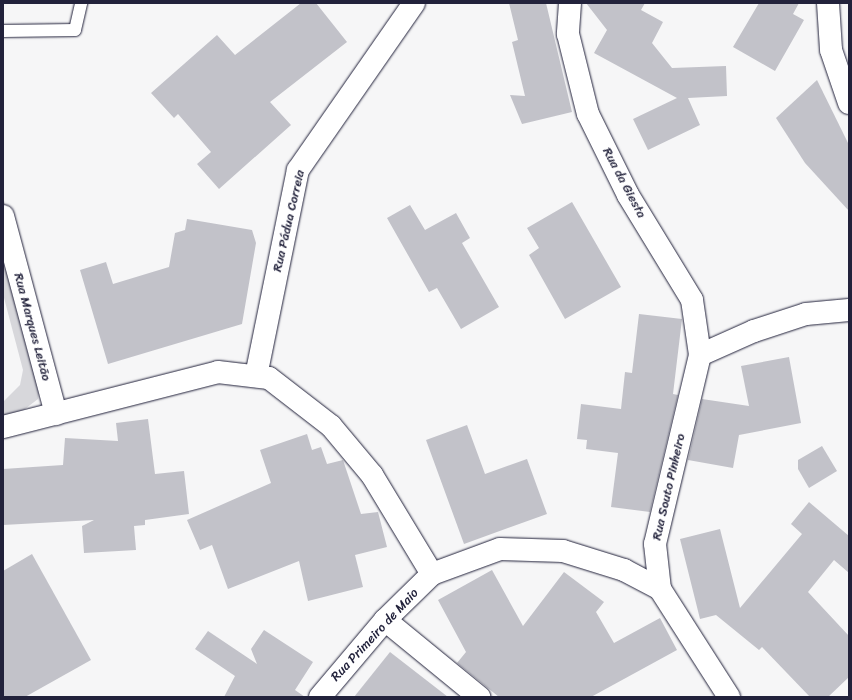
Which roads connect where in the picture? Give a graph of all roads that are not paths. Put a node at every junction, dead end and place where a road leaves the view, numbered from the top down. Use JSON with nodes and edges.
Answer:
{"nodes":[{"id":1,"x":81,"y":3,"type":"edge"},
{"id":2,"x":414,"y":3,"type":"edge"},
{"id":3,"x":570,"y":3,"type":"edge"},
{"id":4,"x":828,"y":3,"type":"edge"},
{"id":5,"x":3,"y":31,"type":"edge"},
{"id":6,"x":849,"y":104,"type":"edge"},
{"id":7,"x":3,"y":216,"type":"edge"},
{"id":8,"x":849,"y":310,"type":"edge"},
{"id":9,"x":700,"y":354,"type":"junction"},
{"id":10,"x":256,"y":376,"type":"junction"},
{"id":11,"x":56,"y":414,"type":"junction"},
{"id":12,"x":3,"y":427,"type":"edge"},
{"id":13,"x":432,"y":574,"type":"junction"},
{"id":14,"x":660,"y":589,"type":"junction"},
{"id":15,"x":385,"y":620,"type":"junction"},
{"id":16,"x":320,"y":697,"type":"edge"},
{"id":17,"x":480,"y":697,"type":"edge"},
{"id":18,"x":729,"y":697,"type":"edge"}],
"edges":[{"from":1,"to":5,"type":"lane"},
{"from":2,"to":10,"type":"street","name":"Rua Pádua Correia"},
{"from":3,"to":9,"type":"street","name":"Rua da Giesta"},
{"from":4,"to":6,"type":"street"},
{"from":7,"to":11,"type":"street","name":"Rua Marques Leitão"},
{"from":8,"to":9,"type":"street"},
{"from":9,"to":14,"type":"street","name":"Rua Souto Pinheiro"},
{"from":10,"to":11,"type":"street"},
{"from":10,"to":13,"type":"street"},
{"from":11,"to":12,"type":"street"},
{"from":13,"to":14,"type":"street"},
{"from":13,"to":15,"type":"street","name":"Rua Primeiro de Maio"},
{"from":14,"to":18,"type":"street","name":"Rua Souto Pinheiro"},
{"from":15,"to":16,"type":"street","name":"Rua Primeiro de Maio"},
{"from":15,"to":17,"type":"street"}]}
